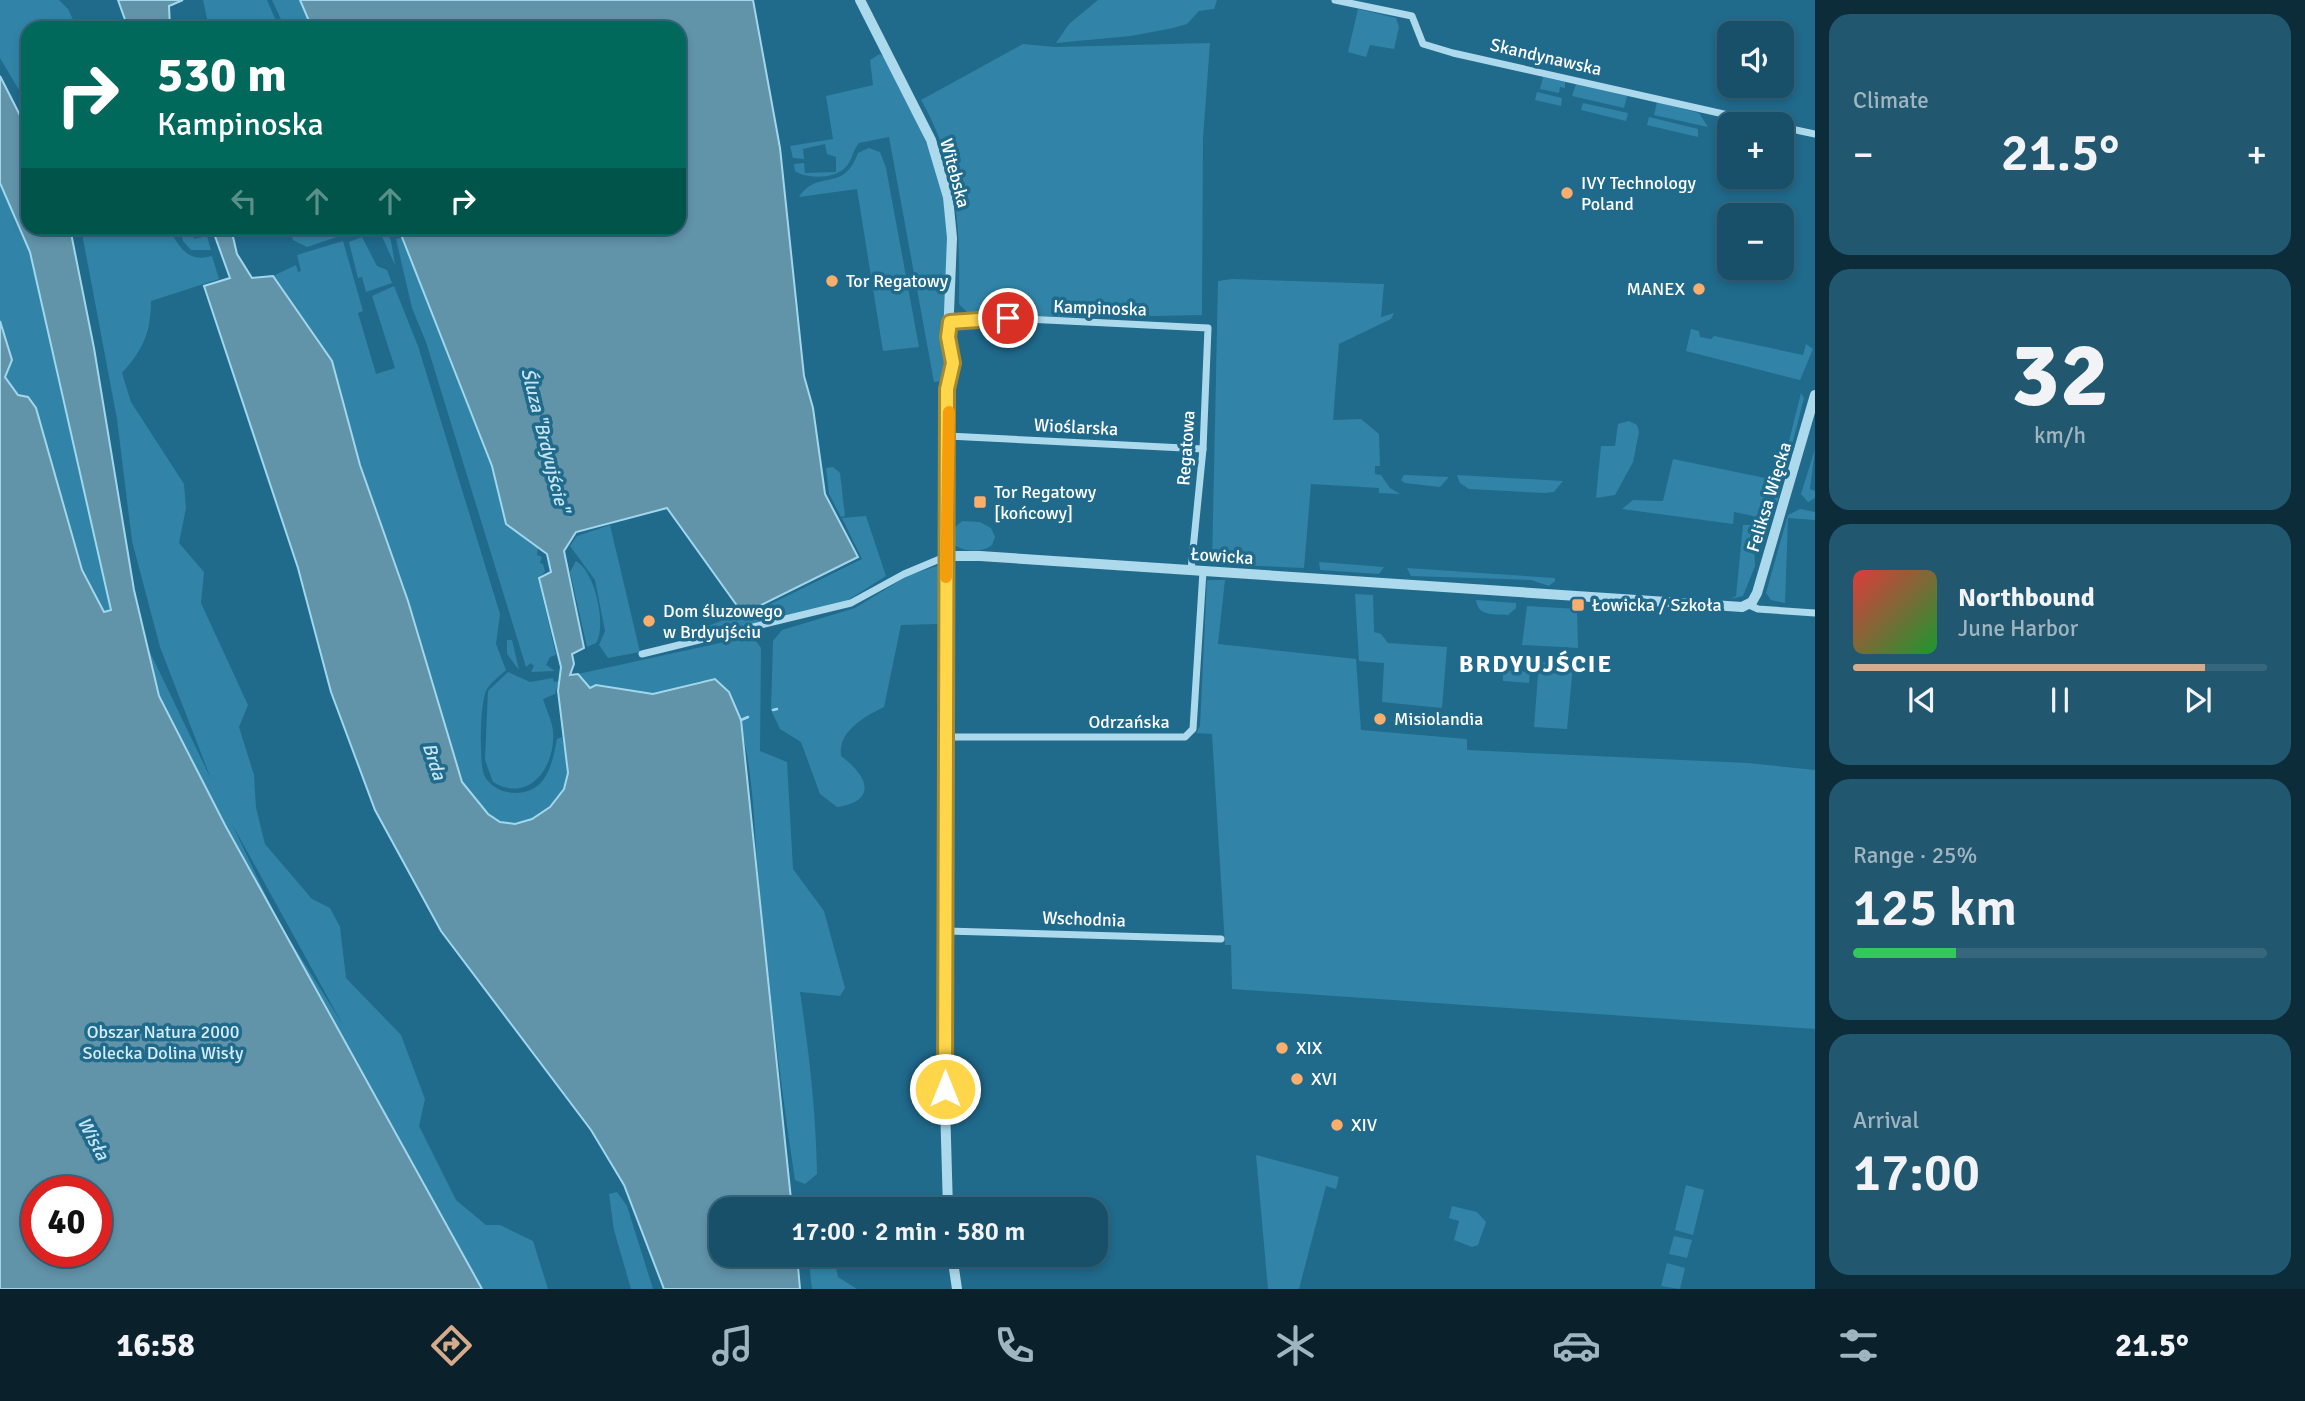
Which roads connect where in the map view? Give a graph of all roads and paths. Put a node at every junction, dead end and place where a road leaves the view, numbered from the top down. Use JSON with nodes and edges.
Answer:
{"nodes":[{"id":1,"x":860,"y":0,"type":"edge"},
{"id":2,"x":1335,"y":0,"type":"edge"},
{"id":3,"x":1717,"y":113,"type":"edge"},
{"id":4,"x":1794,"y":130,"type":"edge"},
{"id":5,"x":1815,"y":134,"type":"edge"},
{"id":6,"x":950,"y":322,"type":"junction"},
{"id":7,"x":1208,"y":327,"type":"joint"},
{"id":8,"x":1815,"y":395,"type":"edge"},
{"id":9,"x":948,"y":436,"type":"junction"},
{"id":10,"x":1203,"y":449,"type":"junction"},
{"id":11,"x":947,"y":556,"type":"junction"},
{"id":12,"x":1191,"y":570,"type":"junction"},
{"id":13,"x":1203,"y":571,"type":"junction"},
{"id":14,"x":1749,"y":604,"type":"junction"},
{"id":15,"x":1815,"y":613,"type":"edge"},
{"id":16,"x":642,"y":654,"type":"dead end"},
{"id":17,"x":945,"y":737,"type":"junction"},
{"id":18,"x":946,"y":931,"type":"junction"},
{"id":19,"x":1221,"y":939,"type":"dead end"},
{"id":20,"x":948,"y":1197,"type":"edge"},
{"id":21,"x":954,"y":1267,"type":"edge"},
{"id":22,"x":957,"y":1289,"type":"edge"}],
"edges":[{"from":1,"to":6,"type":"street","name":"Witebska"},
{"from":2,"to":3,"type":"street","name":"Skandynawska"},
{"from":4,"to":5,"type":"street"},
{"from":6,"to":7,"type":"street","name":"Kampinoska"},
{"from":6,"to":9,"type":"street","name":"Witebska"},
{"from":7,"to":10,"type":"street","name":"Regatowa"},
{"from":8,"to":14,"type":"street","name":"Feliksa Więcka"},
{"from":9,"to":10,"type":"street","name":"Wioślarska"},
{"from":9,"to":11,"type":"street","name":"Witebska"},
{"from":10,"to":12,"type":"street","name":"Regatowa"},
{"from":11,"to":12,"type":"street","name":"Łowicka"},
{"from":11,"to":16,"type":"street","name":"Łowicka"},
{"from":11,"to":17,"type":"street","name":"Witebska"},
{"from":12,"to":13,"type":"street","name":"Łowicka"},
{"from":13,"to":14,"type":"street","name":"Łowicka"},
{"from":13,"to":17,"type":"street","name":"Odrzańska"},
{"from":14,"to":15,"type":"street","name":"Łowicka"},
{"from":17,"to":18,"type":"street","name":"Witebska"},
{"from":18,"to":19,"type":"street","name":"Wschodnia"},
{"from":18,"to":20,"type":"street","name":"Witebska"},
{"from":21,"to":22,"type":"street"}]}
